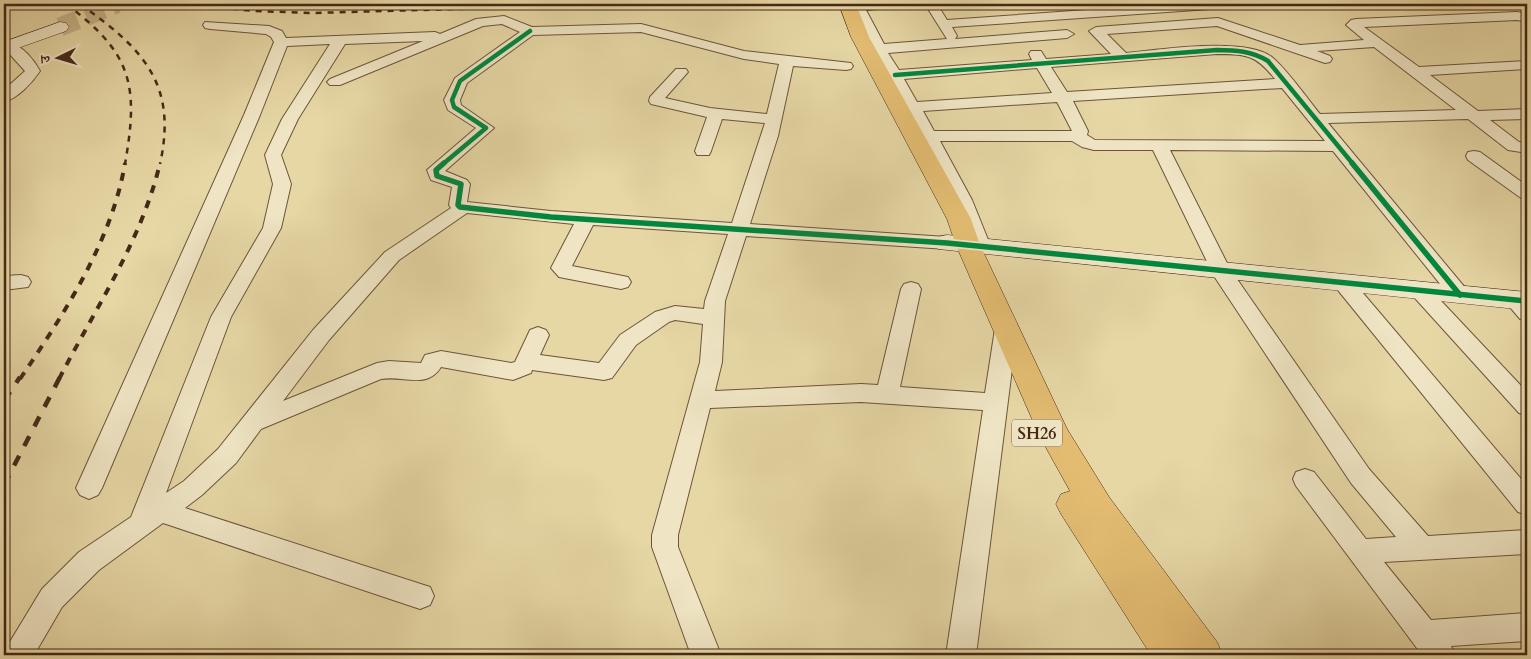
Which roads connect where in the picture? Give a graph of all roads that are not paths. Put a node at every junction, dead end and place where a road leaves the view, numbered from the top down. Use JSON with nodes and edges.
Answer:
{"nodes":[{"id":1,"x":832,"y":4,"type":"edge"},
{"id":2,"x":847,"y":4,"type":"edge"},
{"id":3,"x":888,"y":4,"type":"edge"},
{"id":4,"x":931,"y":4,"type":"edge"},
{"id":5,"x":1481,"y":4,"type":"edge"},
{"id":6,"x":1210,"y":5,"type":"dead end"},
{"id":7,"x":1417,"y":9,"type":"dead end"},
{"id":8,"x":1502,"y":16,"type":"junction"},
{"id":9,"x":1527,"y":18,"type":"edge"},
{"id":10,"x":1432,"y":19,"type":"junction"},
{"id":11,"x":943,"y":24,"type":"junction"},
{"id":12,"x":210,"y":25,"type":"dead end"},
{"id":13,"x":60,"y":27,"type":"tunnel mouth"},
{"id":14,"x":530,"y":31,"type":"junction"},
{"id":15,"x":1066,"y":34,"type":"dead end"},
{"id":16,"x":449,"y":35,"type":"junction"},
{"id":17,"x":1024,"y":37,"type":"junction"},
{"id":18,"x":340,"y":40,"type":"junction"},
{"id":19,"x":281,"y":42,"type":"junction"},
{"id":20,"x":954,"y":42,"type":"junction"},
{"id":21,"x":1376,"y":43,"type":"junction"},
{"id":22,"x":7,"y":47,"type":"edge"},
{"id":23,"x":879,"y":48,"type":"junction"},
{"id":24,"x":1295,"y":48,"type":"junction"},
{"id":25,"x":1122,"y":57,"type":"junction"},
{"id":26,"x":1326,"y":59,"type":"dead end"},
{"id":27,"x":787,"y":60,"type":"junction"},
{"id":28,"x":1042,"y":63,"type":"junction"},
{"id":29,"x":1527,"y":65,"type":"edge"},
{"id":30,"x":846,"y":66,"type":"dead end"},
{"id":31,"x":681,"y":72,"type":"dead end"},
{"id":32,"x":1414,"y":72,"type":"junction"},
{"id":33,"x":895,"y":75,"type":"junction"},
{"id":34,"x":336,"y":82,"type":"dead end"},
{"id":35,"x":1284,"y":82,"type":"junction"},
{"id":36,"x":4,"y":97,"type":"edge"},
{"id":37,"x":1063,"y":98,"type":"junction"},
{"id":38,"x":913,"y":107,"type":"junction"},
{"id":39,"x":716,"y":114,"type":"junction"},
{"id":40,"x":1527,"y":114,"type":"edge"},
{"id":41,"x":1474,"y":115,"type":"junction"},
{"id":42,"x":774,"y":119,"type":"junction"},
{"id":43,"x":1316,"y":119,"type":"junction"},
{"id":44,"x":930,"y":136,"type":"junction"},
{"id":45,"x":1076,"y":136,"type":"junction"},
{"id":46,"x":1159,"y":146,"type":"junction"},
{"id":47,"x":1339,"y":146,"type":"junction"},
{"id":48,"x":1527,"y":148,"type":"edge"},
{"id":49,"x":703,"y":151,"type":"dead end"},
{"id":50,"x":1474,"y":156,"type":"dead end"},
{"id":51,"x":1527,"y":194,"type":"edge"},
{"id":52,"x":939,"y":198,"type":"junction"},
{"id":53,"x":463,"y":208,"type":"junction"},
{"id":54,"x":586,"y":220,"type":"junction"},
{"id":55,"x":738,"y":231,"type":"junction"},
{"id":56,"x":965,"y":245,"type":"junction"},
{"id":57,"x":1221,"y":271,"type":"junction"},
{"id":58,"x":621,"y":282,"type":"dead end"},
{"id":59,"x":1344,"y":284,"type":"junction"},
{"id":60,"x":911,"y":289,"type":"dead end"},
{"id":61,"x":1420,"y":291,"type":"junction"},
{"id":62,"x":1460,"y":295,"type":"junction"},
{"id":63,"x":1523,"y":305,"type":"edge"},
{"id":64,"x":714,"y":318,"type":"junction"},
{"id":65,"x":1006,"y":329,"type":"junction"},
{"id":66,"x":538,"y":335,"type":"dead end"},
{"id":67,"x":1002,"y":358,"type":"junction"},
{"id":68,"x":526,"y":361,"type":"junction"},
{"id":69,"x":887,"y":395,"type":"junction"},
{"id":70,"x":701,"y":400,"type":"junction"},
{"id":71,"x":994,"y":402,"type":"junction"},
{"id":72,"x":1527,"y":407,"type":"edge"},
{"id":73,"x":252,"y":423,"type":"junction"},
{"id":74,"x":1305,"y":479,"type":"dead end"},
{"id":75,"x":89,"y":488,"type":"dead end"},
{"id":76,"x":1527,"y":504,"type":"edge"},
{"id":77,"x":151,"y":518,"type":"junction"},
{"id":78,"x":1527,"y":542,"type":"edge"},
{"id":79,"x":1421,"y":547,"type":"junction"},
{"id":80,"x":1360,"y":551,"type":"junction"},
{"id":81,"x":420,"y":596,"type":"dead end"},
{"id":82,"x":1527,"y":627,"type":"edge"},
{"id":83,"x":1432,"y":644,"type":"edge"},
{"id":84,"x":18,"y":655,"type":"edge"},
{"id":85,"x":706,"y":655,"type":"edge"},
{"id":86,"x":961,"y":655,"type":"edge"},
{"id":87,"x":1173,"y":655,"type":"edge"},
{"id":88,"x":1204,"y":655,"type":"edge"}],
"edges":[{"from":1,"to":52,"type":"main road","number":"SH26"},
{"from":2,"to":52,"type":"main road","number":"SH26"},
{"from":3,"to":23,"type":"street"},
{"from":4,"to":11,"type":"street"},
{"from":5,"to":8,"type":"street"},
{"from":6,"to":11,"type":"street"},
{"from":7,"to":10,"type":"street"},
{"from":8,"to":9,"type":"street"},
{"from":8,"to":10,"type":"street"},
{"from":10,"to":21,"type":"street"},
{"from":11,"to":20,"type":"street"},
{"from":12,"to":19,"type":"street"},
{"from":13,"to":22,"type":"street"},
{"from":14,"to":16,"type":"street"},
{"from":14,"to":27,"type":"street"},
{"from":14,"to":53,"type":"street"},
{"from":15,"to":17,"type":"street"},
{"from":16,"to":18,"type":"street"},
{"from":16,"to":34,"type":"street"},
{"from":17,"to":20,"type":"street"},
{"from":17,"to":28,"type":"street"},
{"from":18,"to":19,"type":"street"},
{"from":18,"to":77,"type":"street"},
{"from":19,"to":75,"type":"street"},
{"from":20,"to":23,"type":"street"},
{"from":21,"to":24,"type":"street"},
{"from":21,"to":32,"type":"street"},
{"from":22,"to":36,"type":"street"},
{"from":23,"to":33,"type":"street"},
{"from":24,"to":25,"type":"street"},
{"from":24,"to":26,"type":"street"},
{"from":25,"to":28,"type":"street"},
{"from":25,"to":35,"type":"street"},
{"from":27,"to":30,"type":"street"},
{"from":27,"to":42,"type":"street"},
{"from":28,"to":33,"type":"street"},
{"from":28,"to":37,"type":"street"},
{"from":29,"to":32,"type":"street"},
{"from":31,"to":39,"type":"street"},
{"from":32,"to":41,"type":"street"},
{"from":33,"to":38,"type":"street"},
{"from":35,"to":37,"type":"street"},
{"from":35,"to":43,"type":"street"},
{"from":37,"to":38,"type":"street"},
{"from":37,"to":45,"type":"street"},
{"from":38,"to":44,"type":"street"},
{"from":39,"to":42,"type":"street"},
{"from":39,"to":49,"type":"street"},
{"from":40,"to":41,"type":"street"},
{"from":41,"to":43,"type":"street"},
{"from":41,"to":48,"type":"street"},
{"from":42,"to":55,"type":"street"},
{"from":43,"to":47,"type":"street"},
{"from":44,"to":45,"type":"street"},
{"from":44,"to":56,"type":"street"},
{"from":45,"to":46,"type":"street"},
{"from":46,"to":47,"type":"street"},
{"from":46,"to":57,"type":"street"},
{"from":47,"to":62,"type":"street"},
{"from":50,"to":51,"type":"street"},
{"from":52,"to":56,"type":"main road","number":"SH26"},
{"from":53,"to":54,"type":"street"},
{"from":53,"to":73,"type":"street"},
{"from":54,"to":55,"type":"street"},
{"from":54,"to":58,"type":"street"},
{"from":55,"to":56,"type":"street"},
{"from":55,"to":64,"type":"street"},
{"from":56,"to":57,"type":"street"},
{"from":56,"to":65,"type":"main road","number":"SH26"},
{"from":56,"to":67,"type":"main road","number":"SH26"},
{"from":57,"to":59,"type":"street"},
{"from":57,"to":79,"type":"street"},
{"from":59,"to":61,"type":"street"},
{"from":59,"to":76,"type":"street"},
{"from":60,"to":69,"type":"street"},
{"from":61,"to":62,"type":"street"},
{"from":61,"to":72,"type":"street"},
{"from":62,"to":63,"type":"street"},
{"from":64,"to":68,"type":"street"},
{"from":64,"to":70,"type":"street"},
{"from":65,"to":67,"type":"street"},
{"from":65,"to":88,"type":"main road","number":"SH26"},
{"from":66,"to":68,"type":"street"},
{"from":67,"to":71,"type":"street"},
{"from":67,"to":87,"type":"main road","number":"SH26"},
{"from":68,"to":73,"type":"street"},
{"from":69,"to":70,"type":"street"},
{"from":69,"to":71,"type":"street"},
{"from":70,"to":85,"type":"street"},
{"from":71,"to":86,"type":"street"},
{"from":73,"to":77,"type":"street"},
{"from":74,"to":80,"type":"street"},
{"from":77,"to":81,"type":"street"},
{"from":77,"to":84,"type":"street"},
{"from":78,"to":79,"type":"street"},
{"from":79,"to":80,"type":"street"},
{"from":80,"to":83,"type":"street"},
{"from":82,"to":83,"type":"street"}]}
